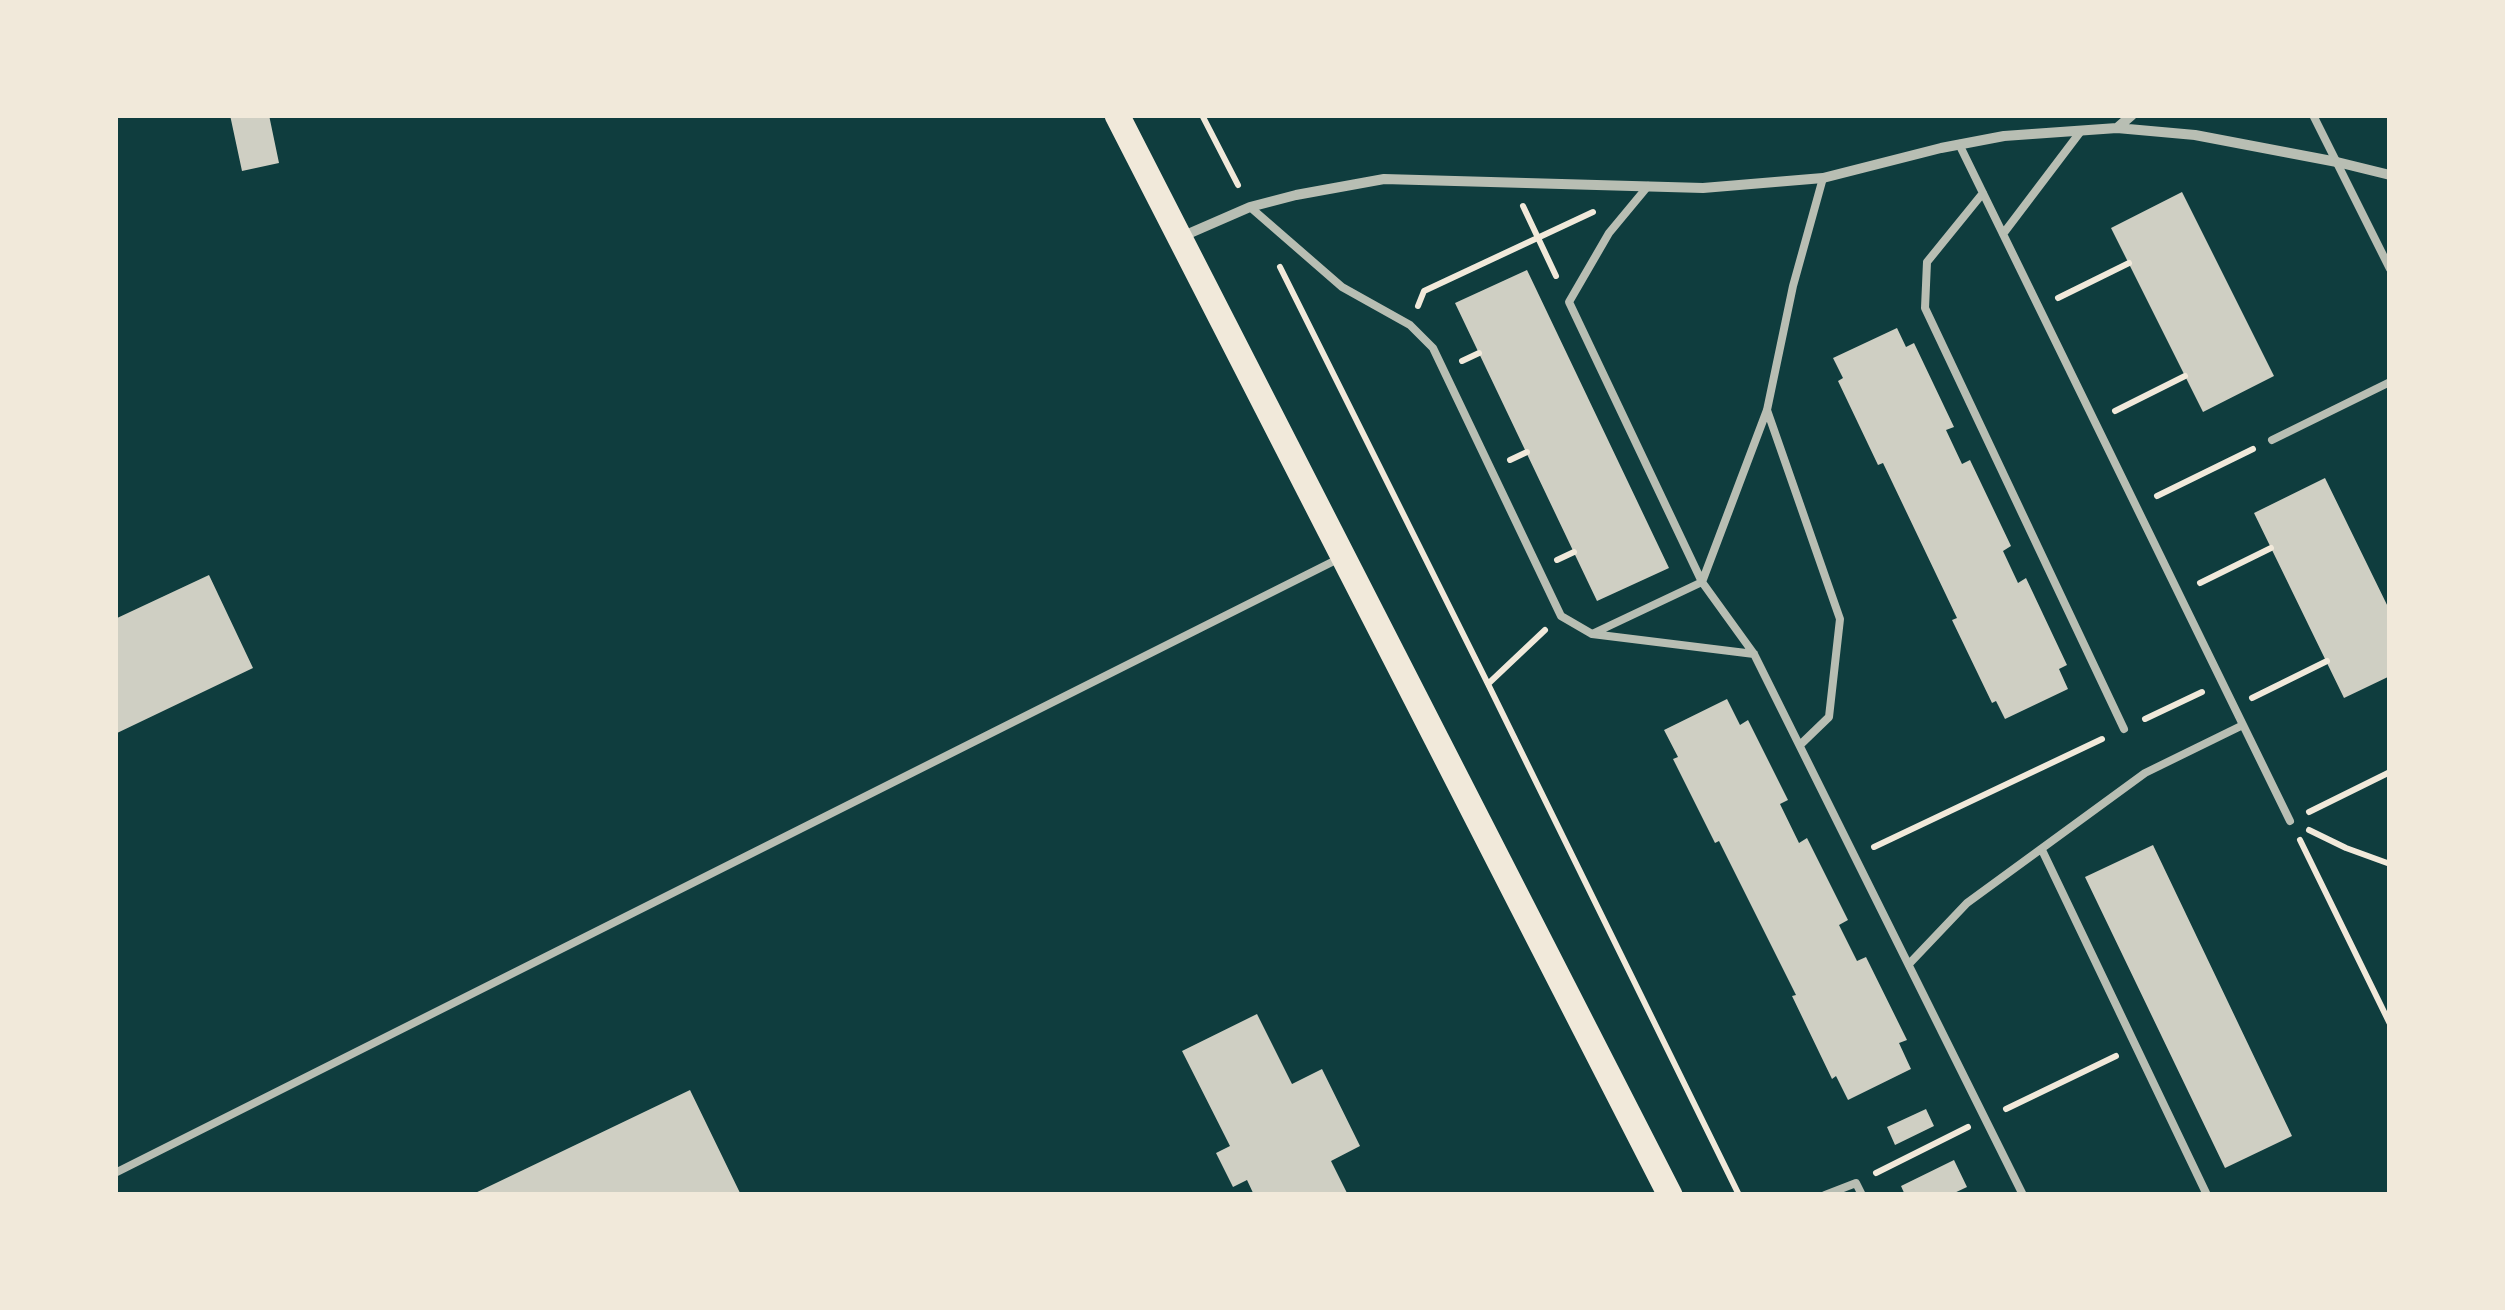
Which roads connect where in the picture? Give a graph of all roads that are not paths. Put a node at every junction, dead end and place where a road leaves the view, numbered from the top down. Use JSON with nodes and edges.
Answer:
{"nodes":[{"id":1,"x":1116,"y":115,"type":"edge"},
{"id":2,"x":2132,"y":115,"type":"edge"},
{"id":3,"x":2313,"y":115,"type":"edge"},
{"id":4,"x":2118,"y":128,"type":"junction"},
{"id":5,"x":2080,"y":131,"type":"junction"},
{"id":6,"x":1959,"y":144,"type":"junction"},
{"id":7,"x":2336,"y":162,"type":"junction"},
{"id":8,"x":2390,"y":175,"type":"edge"},
{"id":9,"x":1823,"y":178,"type":"junction"},
{"id":10,"x":1648,"y":186,"type":"junction"},
{"id":11,"x":1983,"y":193,"type":"junction"},
{"id":12,"x":1250,"y":207,"type":"junction"},
{"id":13,"x":2003,"y":234,"type":"junction"},
{"id":14,"x":1180,"y":238,"type":"junction"},
{"id":15,"x":2390,"y":269,"type":"edge"},
{"id":16,"x":2390,"y":382,"type":"edge"},
{"id":17,"x":1767,"y":410,"type":"junction"},
{"id":18,"x":2272,"y":440,"type":"road end"},
{"id":19,"x":1344,"y":556,"type":"junction"},
{"id":20,"x":1702,"y":582,"type":"junction"},
{"id":21,"x":1592,"y":634,"type":"junction"},
{"id":22,"x":1754,"y":654,"type":"junction"},
{"id":23,"x":2243,"y":725,"type":"junction"},
{"id":24,"x":2124,"y":729,"type":"road end"},
{"id":25,"x":1800,"y":745,"type":"junction"},
{"id":26,"x":2290,"y":821,"type":"road end"},
{"id":27,"x":2042,"y":850,"type":"junction"},
{"id":28,"x":1909,"y":964,"type":"junction"},
{"id":29,"x":115,"y":1174,"type":"edge"},
{"id":30,"x":1670,"y":1195,"type":"edge"},
{"id":31,"x":1825,"y":1195,"type":"edge"},
{"id":32,"x":1862,"y":1195,"type":"edge"},
{"id":33,"x":2023,"y":1195,"type":"edge"},
{"id":34,"x":2206,"y":1195,"type":"edge"}],
"edges":[{"from":1,"to":14,"type":"main road"},
{"from":2,"to":4,"type":"street"},
{"from":3,"to":7,"type":"lane"},
{"from":4,"to":5,"type":"street"},
{"from":4,"to":7,"type":"street"},
{"from":5,"to":6,"type":"street"},
{"from":5,"to":13,"type":"lane"},
{"from":6,"to":9,"type":"street"},
{"from":6,"to":11,"type":"lane"},
{"from":7,"to":8,"type":"street"},
{"from":7,"to":15,"type":"lane"},
{"from":9,"to":10,"type":"street"},
{"from":9,"to":17,"type":"lane"},
{"from":10,"to":12,"type":"street"},
{"from":10,"to":20,"type":"lane"},
{"from":11,"to":13,"type":"lane"},
{"from":11,"to":24,"type":"lane"},
{"from":12,"to":14,"type":"street"},
{"from":12,"to":21,"type":"lane"},
{"from":13,"to":23,"type":"lane"},
{"from":14,"to":19,"type":"main road"},
{"from":16,"to":18,"type":"lane"},
{"from":17,"to":20,"type":"lane"},
{"from":17,"to":25,"type":"lane"},
{"from":19,"to":29,"type":"lane"},
{"from":19,"to":30,"type":"main road"},
{"from":20,"to":21,"type":"lane"},
{"from":20,"to":22,"type":"lane"},
{"from":21,"to":22,"type":"lane"},
{"from":22,"to":25,"type":"lane"},
{"from":23,"to":26,"type":"lane"},
{"from":23,"to":27,"type":"lane"},
{"from":25,"to":28,"type":"lane"},
{"from":27,"to":28,"type":"lane"},
{"from":27,"to":34,"type":"lane"},
{"from":28,"to":33,"type":"lane"},
{"from":31,"to":32,"type":"lane"}]}
